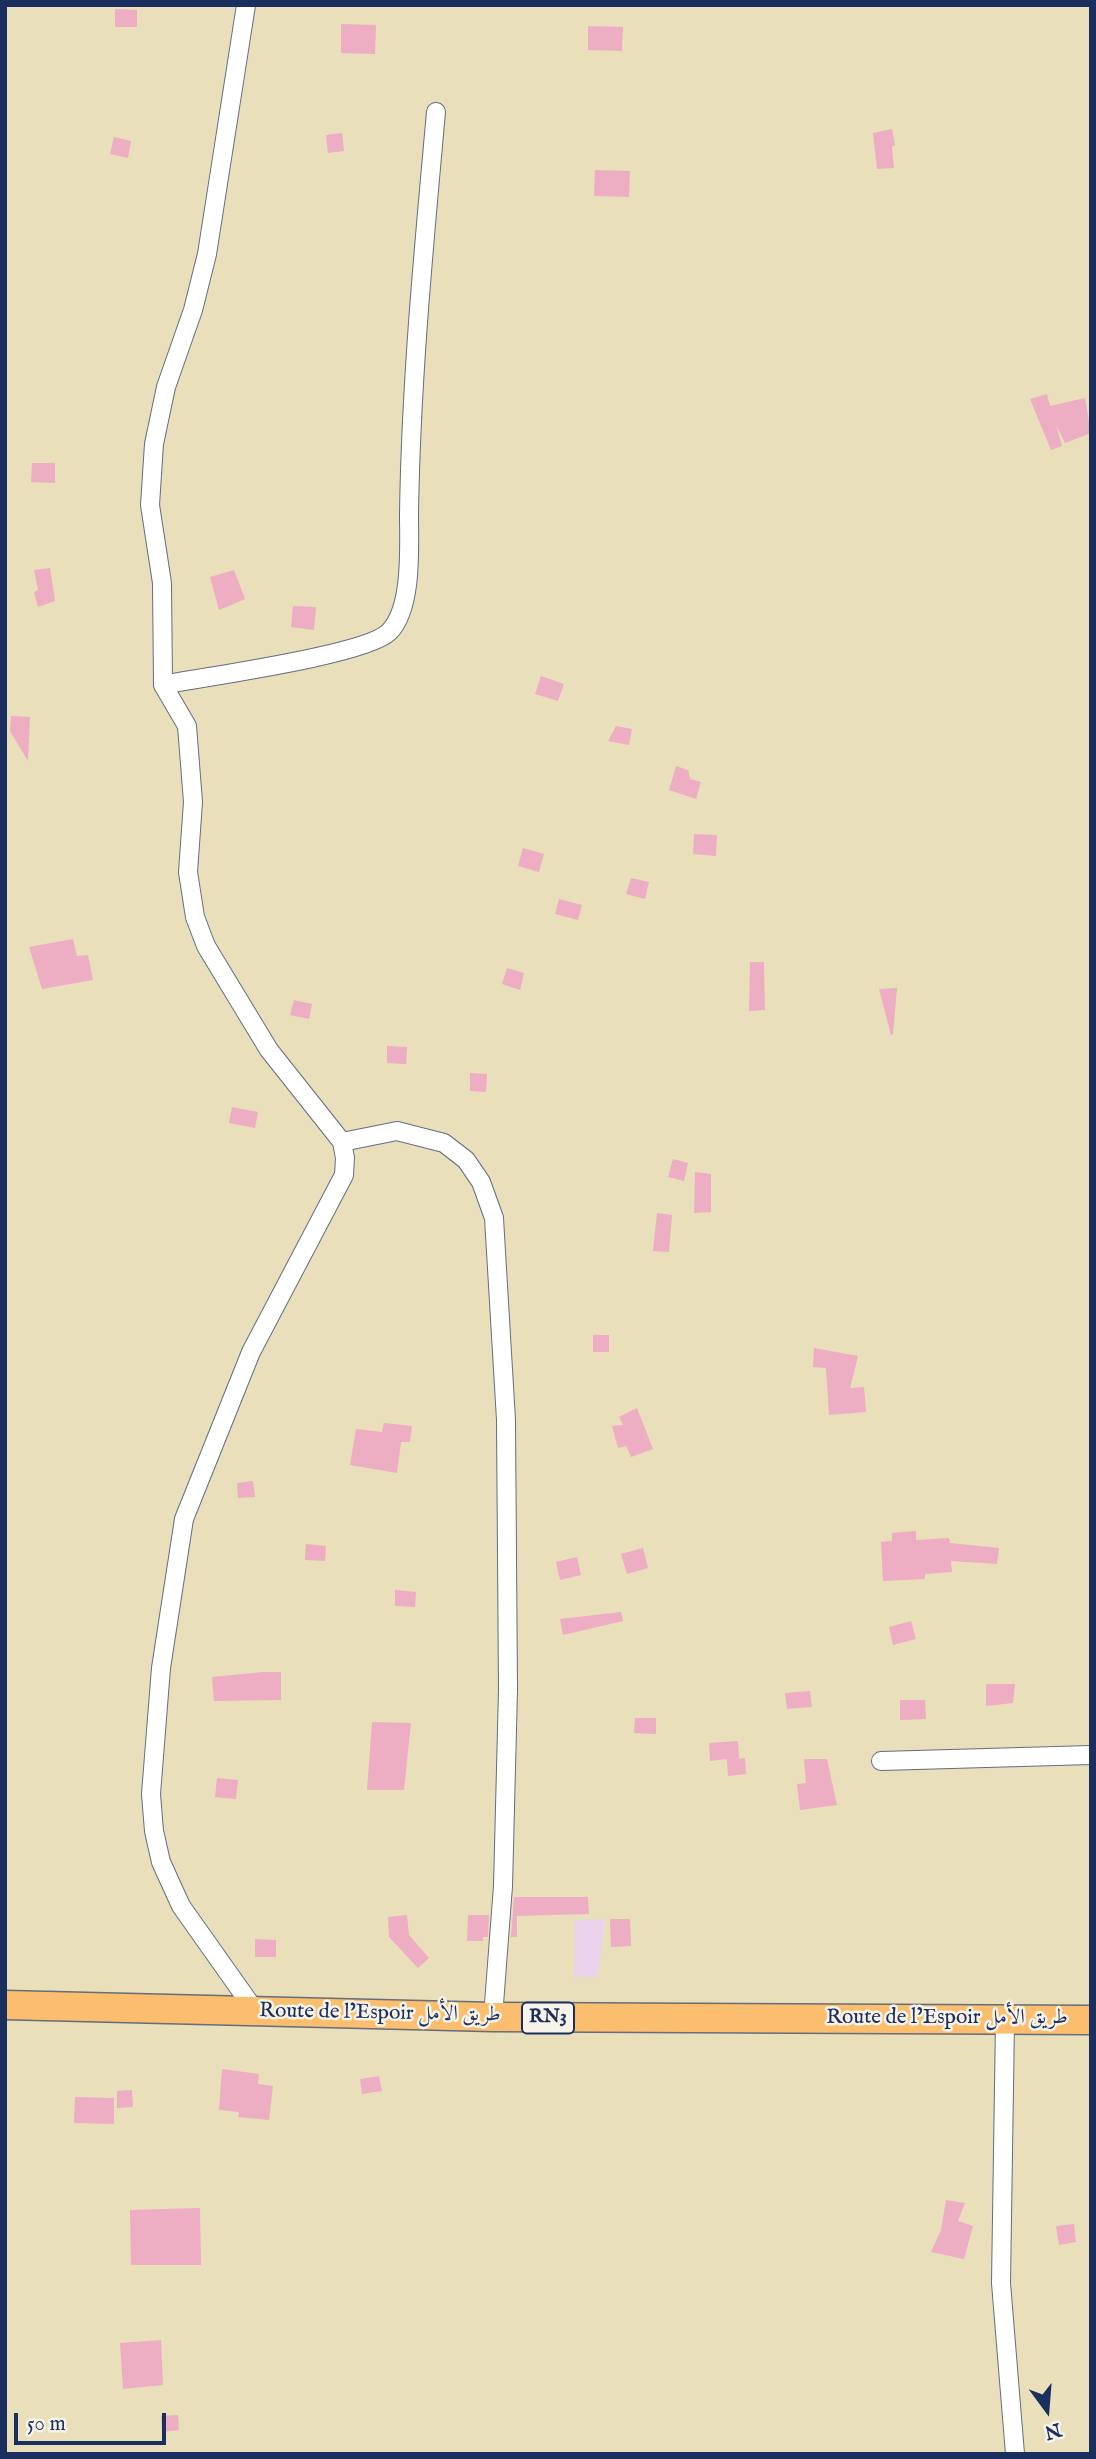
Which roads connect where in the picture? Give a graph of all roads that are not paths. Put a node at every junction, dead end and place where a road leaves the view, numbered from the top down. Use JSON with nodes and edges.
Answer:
{"nodes":[{"id":1,"x":246,"y":5,"type":"edge"},
{"id":2,"x":436,"y":112,"type":"dead end"},
{"id":3,"x":163,"y":684,"type":"junction"},
{"id":4,"x":341,"y":1142,"type":"junction"},
{"id":5,"x":1091,"y":1755,"type":"edge"},
{"id":6,"x":881,"y":1761,"type":"dead end"},
{"id":7,"x":5,"y":2005,"type":"edge"},
{"id":8,"x":257,"y":2012,"type":"junction"},
{"id":9,"x":493,"y":2017,"type":"junction"},
{"id":10,"x":1091,"y":2020,"type":"edge"},
{"id":11,"x":1004,"y":2021,"type":"junction"},
{"id":12,"x":1016,"y":2454,"type":"edge"}],
"edges":[{"from":1,"to":3,"type":"street"},
{"from":2,"to":3,"type":"street"},
{"from":3,"to":4,"type":"street"},
{"from":4,"to":8,"type":"street"},
{"from":4,"to":9,"type":"street"},
{"from":5,"to":6,"type":"street"},
{"from":7,"to":8,"type":"highway","name":"Route de l’Espoir طريق الأمل","number":"RN3"},
{"from":8,"to":9,"type":"highway","name":"Route de l’Espoir طريق الأمل","number":"RN3"},
{"from":9,"to":11,"type":"highway","name":"Route de l’Espoir طريق الأمل","number":"RN3"},
{"from":10,"to":11,"type":"highway","name":"Route de l’Espoir طريق الأمل","number":"RN3"},
{"from":11,"to":12,"type":"street"}]}
